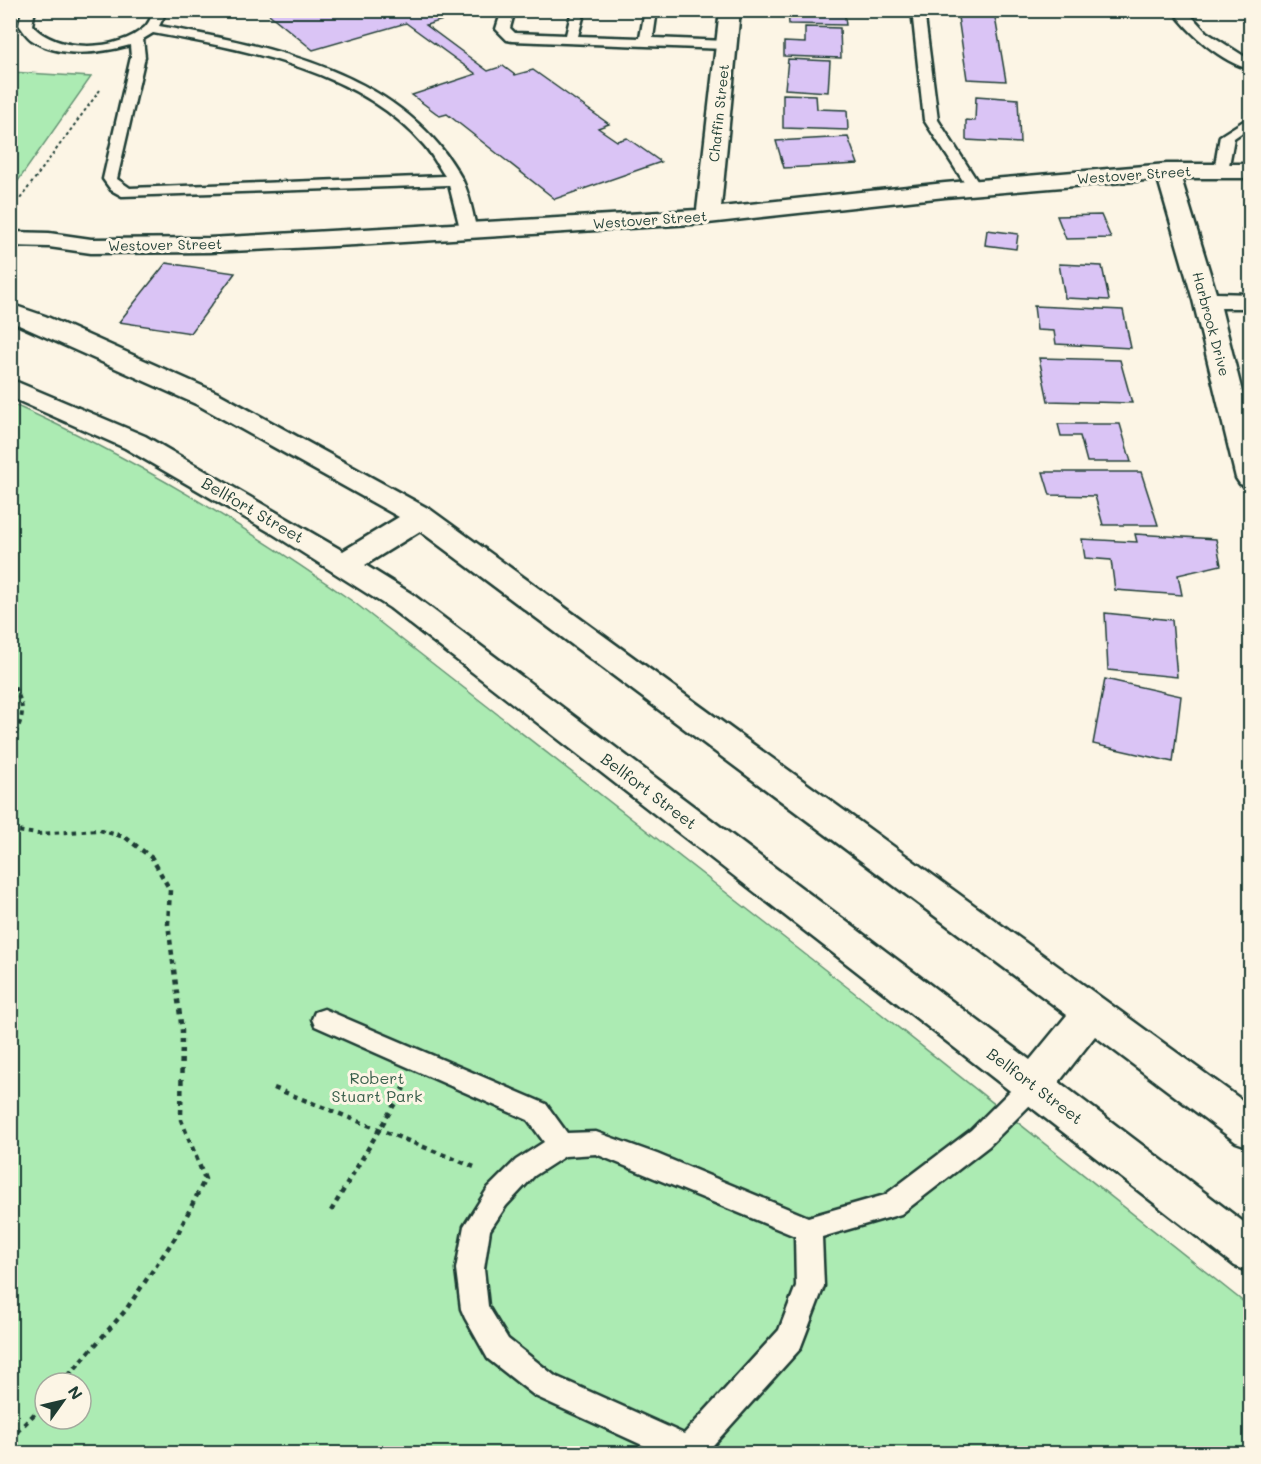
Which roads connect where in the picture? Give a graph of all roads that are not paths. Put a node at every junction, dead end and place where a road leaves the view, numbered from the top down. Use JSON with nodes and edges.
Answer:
{"nodes":[{"id":1,"x":29,"y":10,"type":"edge"},
{"id":2,"x":161,"y":10,"type":"edge"},
{"id":3,"x":509,"y":10,"type":"edge"},
{"id":4,"x":579,"y":10,"type":"edge"},
{"id":5,"x":651,"y":10,"type":"edge"},
{"id":6,"x":730,"y":10,"type":"edge"},
{"id":7,"x":918,"y":10,"type":"edge"},
{"id":8,"x":1179,"y":10,"type":"edge"},
{"id":9,"x":151,"y":29,"type":"junction"},
{"id":10,"x":136,"y":38,"type":"junction"},
{"id":11,"x":571,"y":39,"type":"junction"},
{"id":12,"x":646,"y":42,"type":"junction"},
{"id":13,"x":726,"y":45,"type":"junction"},
{"id":14,"x":1251,"y":65,"type":"edge"},
{"id":15,"x":1251,"y":121,"type":"edge"},
{"id":16,"x":1167,"y":171,"type":"junction"},
{"id":17,"x":1221,"y":171,"type":"junction"},
{"id":18,"x":1251,"y":171,"type":"edge"},
{"id":19,"x":454,"y":180,"type":"junction"},
{"id":20,"x":974,"y":187,"type":"junction"},
{"id":21,"x":708,"y":216,"type":"junction"},
{"id":22,"x":469,"y":232,"type":"junction"},
{"id":23,"x":10,"y":239,"type":"edge"},
{"id":24,"x":49,"y":240,"type":"junction"},
{"id":25,"x":10,"y":244,"type":"edge"},
{"id":26,"x":1206,"y":300,"type":"junction"},
{"id":27,"x":1251,"y":301,"type":"edge"},
{"id":28,"x":10,"y":312,"type":"edge"},
{"id":29,"x":10,"y":387,"type":"edge"},
{"id":30,"x":1251,"y":478,"type":"edge"},
{"id":31,"x":421,"y":517,"type":"junction"},
{"id":32,"x":343,"y":565,"type":"junction"},
{"id":33,"x":1094,"y":1011,"type":"junction"},
{"id":34,"x":324,"y":1019,"type":"dead end"},
{"id":35,"x":1033,"y":1085,"type":"junction"},
{"id":36,"x":1251,"y":1129,"type":"edge"},
{"id":37,"x":561,"y":1145,"type":"junction"},
{"id":38,"x":808,"y":1229,"type":"junction"},
{"id":39,"x":1251,"y":1252,"type":"edge"},
{"id":40,"x":686,"y":1452,"type":"edge"}],
"edges":[{"from":1,"to":10,"type":"lane"},
{"from":2,"to":9,"type":"lane"},
{"from":3,"to":11,"type":"lane"},
{"from":4,"to":11,"type":"lane"},
{"from":5,"to":12,"type":"lane"},
{"from":6,"to":13,"type":"main road","name":"Chaffin Street"},
{"from":7,"to":20,"type":"lane"},
{"from":8,"to":14,"type":"lane"},
{"from":9,"to":10,"type":"lane"},
{"from":9,"to":19,"type":"lane"},
{"from":10,"to":19,"type":"lane"},
{"from":11,"to":12,"type":"lane"},
{"from":12,"to":13,"type":"lane"},
{"from":13,"to":21,"type":"main road","name":"Chaffin Street"},
{"from":15,"to":17,"type":"lane"},
{"from":16,"to":17,"type":"main road","name":"Westover Street"},
{"from":16,"to":20,"type":"main road","name":"Westover Street"},
{"from":16,"to":26,"type":"main road","name":"Harbrook Drive"},
{"from":17,"to":18,"type":"main road","name":"Westover Street"},
{"from":19,"to":22,"type":"lane"},
{"from":20,"to":21,"type":"main road","name":"Westover Street"},
{"from":21,"to":22,"type":"main road","name":"Westover Street"},
{"from":22,"to":24,"type":"main road","name":"Westover Street"},
{"from":23,"to":24,"type":"main road","name":"Westover Street"},
{"from":24,"to":25,"type":"main road","name":"Westover Street"},
{"from":26,"to":27,"type":"main road"},
{"from":26,"to":30,"type":"main road","name":"Harbrook Drive"},
{"from":28,"to":31,"type":"main road"},
{"from":29,"to":32,"type":"main road","name":"Bellfort Street"},
{"from":31,"to":32,"type":"main road"},
{"from":31,"to":33,"type":"main road"},
{"from":32,"to":35,"type":"main road","name":"Bellfort Street"},
{"from":33,"to":35,"type":"main road"},
{"from":33,"to":36,"type":"main road"},
{"from":34,"to":37,"type":"lane"},
{"from":35,"to":38,"type":"lane"},
{"from":35,"to":39,"type":"main road","name":"Bellfort Street"},
{"from":37,"to":38,"type":"lane"},
{"from":37,"to":40,"type":"lane"},
{"from":38,"to":40,"type":"lane"}]}
